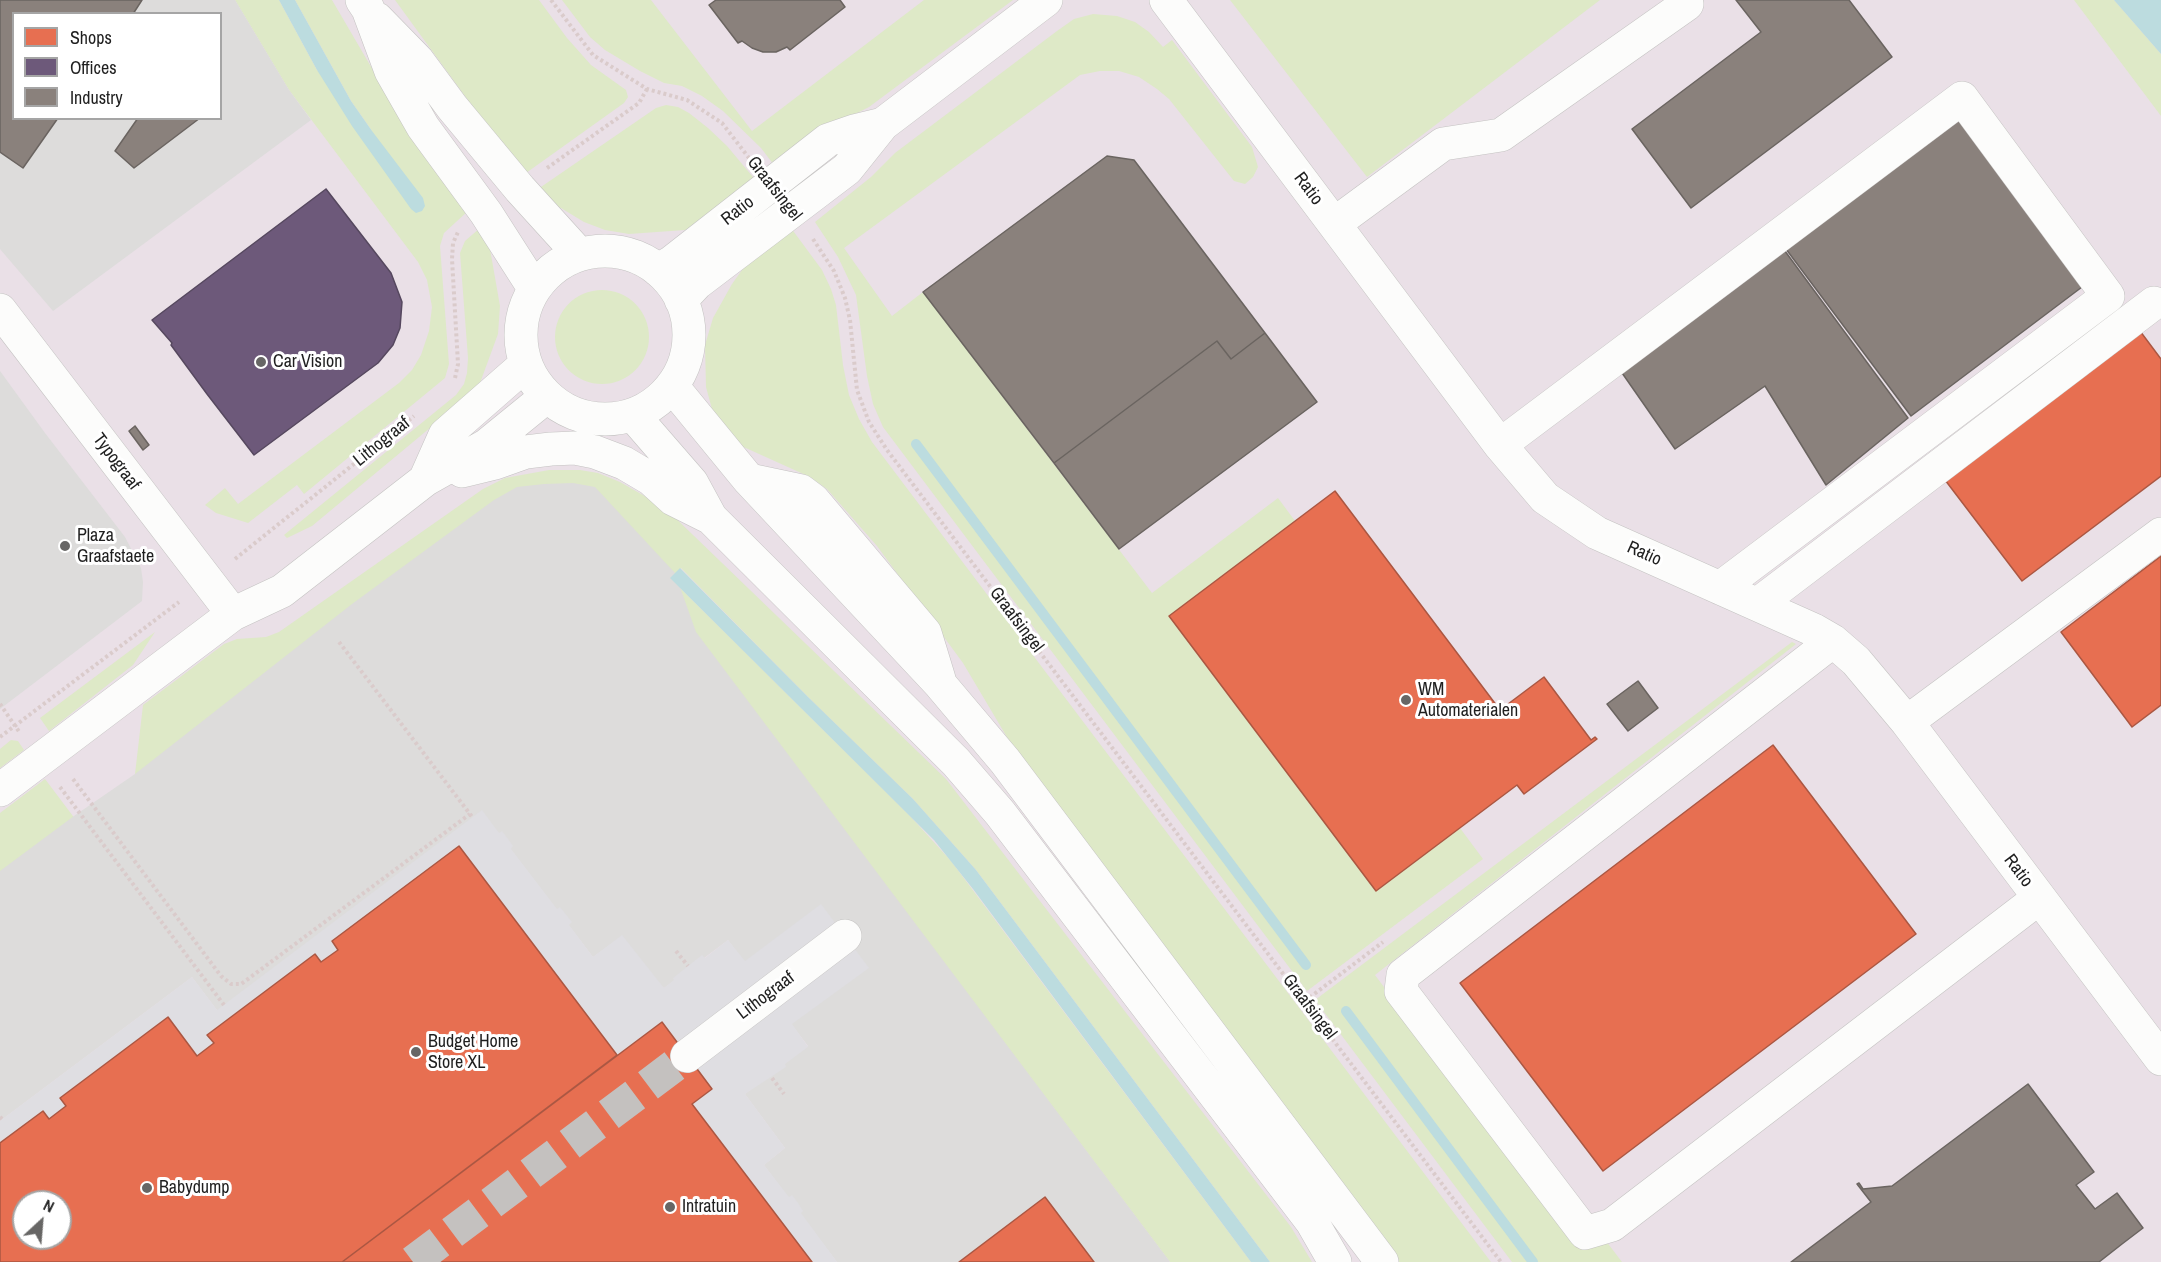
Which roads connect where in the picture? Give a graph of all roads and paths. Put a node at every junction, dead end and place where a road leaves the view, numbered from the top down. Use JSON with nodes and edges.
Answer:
{"nodes":[{"id":1,"x":551,"y":0,"type":"edge"},
{"id":2,"x":1046,"y":0,"type":"edge"},
{"id":3,"x":1166,"y":0,"type":"edge"},
{"id":4,"x":365,"y":4,"type":"edge"},
{"id":5,"x":1687,"y":4,"type":"dead end"},
{"id":6,"x":647,"y":89,"type":"junction"},
{"id":7,"x":883,"y":124,"type":"junction"},
{"id":8,"x":771,"y":185,"type":"junction"},
{"id":9,"x":520,"y":189,"type":"junction"},
{"id":10,"x":792,"y":212,"type":"junction"},
{"id":11,"x":486,"y":213,"type":"junction"},
{"id":12,"x":1334,"y":224,"type":"junction"},
{"id":13,"x":579,"y":254,"type":"junction"},
{"id":14,"x":658,"y":270,"type":"junction"},
{"id":15,"x":534,"y":288,"type":"junction"},
{"id":16,"x":681,"y":300,"type":"junction"},
{"id":17,"x":2154,"y":303,"type":"dead end"},
{"id":18,"x":0,"y":310,"type":"edge"},
{"id":19,"x":525,"y":365,"type":"junction"},
{"id":20,"x":451,"y":386,"type":"dead end"},
{"id":21,"x":672,"y":386,"type":"junction"},
{"id":22,"x":546,"y":397,"type":"junction"},
{"id":23,"x":633,"y":415,"type":"junction"},
{"id":24,"x":414,"y":416,"type":"dead end"},
{"id":25,"x":1500,"y":445,"type":"junction"},
{"id":26,"x":424,"y":480,"type":"junction"},
{"id":27,"x":711,"y":518,"type":"junction"},
{"id":28,"x":2161,"y":534,"type":"edge"},
{"id":29,"x":207,"y":581,"type":"junction"},
{"id":30,"x":1720,"y":588,"type":"junction"},
{"id":31,"x":1758,"y":604,"type":"junction"},
{"id":32,"x":233,"y":614,"type":"junction"},
{"id":33,"x":1833,"y":641,"type":"junction"},
{"id":34,"x":339,"y":642,"type":"dead end"},
{"id":35,"x":0,"y":704,"type":"edge"},
{"id":36,"x":27,"y":717,"type":"junction"},
{"id":37,"x":1907,"y":722,"type":"junction"},
{"id":38,"x":15,"y":726,"type":"junction"},
{"id":39,"x":0,"y":737,"type":"edge"},
{"id":40,"x":46,"y":755,"type":"junction"},
{"id":41,"x":0,"y":790,"type":"edge"},
{"id":42,"x":2039,"y":898,"type":"junction"},
{"id":43,"x":845,"y":936,"type":"dead end"},
{"id":44,"x":676,"y":951,"type":"dead end"},
{"id":45,"x":688,"y":966,"type":"dead end"},
{"id":46,"x":224,"y":1005,"type":"dead end"},
{"id":47,"x":687,"y":1056,"type":"tunnel mouth"},
{"id":48,"x":2161,"y":1059,"type":"edge"},
{"id":49,"x":772,"y":1078,"type":"dead end"},
{"id":50,"x":784,"y":1094,"type":"dead end"},
{"id":51,"x":1335,"y":1262,"type":"edge"},
{"id":52,"x":1382,"y":1262,"type":"edge"},
{"id":53,"x":1501,"y":1262,"type":"edge"}],
"edges":[{"from":1,"to":6,"type":"path","name":"Graafsingel"},
{"from":2,"to":7,"type":"street","name":"Ratio"},
{"from":3,"to":12,"type":"street","name":"Ratio"},
{"from":4,"to":9,"type":"street"},
{"from":4,"to":11,"type":"street"},
{"from":5,"to":12,"type":"street"},
{"from":6,"to":8,"type":"path","name":"Graafsingel"},
{"from":6,"to":9,"type":"path"},
{"from":7,"to":8,"type":"street","name":"Ratio"},
{"from":7,"to":10,"type":"street","name":"Ratio"},
{"from":8,"to":14,"type":"street","name":"Ratio"},
{"from":9,"to":13,"type":"street"},
{"from":10,"to":16,"type":"street","name":"Ratio"},
{"from":10,"to":53,"type":"path","name":"Graafsingel"},
{"from":11,"to":15,"type":"street"},
{"from":11,"to":20,"type":"path"},
{"from":12,"to":25,"type":"street","name":"Ratio"},
{"from":13,"to":14,"type":"street"},
{"from":13,"to":15,"type":"street"},
{"from":14,"to":16,"type":"street"},
{"from":15,"to":19,"type":"street"},
{"from":16,"to":21,"type":"street"},
{"from":17,"to":31,"type":"street"},
{"from":18,"to":29,"type":"street","name":"Typograaf"},
{"from":19,"to":22,"type":"street"},
{"from":19,"to":26,"type":"street"},
{"from":21,"to":23,"type":"street"},
{"from":21,"to":52,"type":"street"},
{"from":22,"to":23,"type":"street"},
{"from":22,"to":26,"type":"street"},
{"from":23,"to":27,"type":"street"},
{"from":24,"to":29,"type":"path","name":"Lithograaf"},
{"from":25,"to":30,"type":"street","name":"Ratio"},
{"from":25,"to":30,"type":"street"},
{"from":26,"to":27,"type":"street"},
{"from":26,"to":32,"type":"street"},
{"from":27,"to":51,"type":"street"},
{"from":28,"to":37,"type":"street"},
{"from":29,"to":32,"type":"street","name":"Typograaf"},
{"from":29,"to":36,"type":"path","name":"Lithograaf"},
{"from":30,"to":31,"type":"street","name":"Ratio"},
{"from":31,"to":33,"type":"street","name":"Ratio"},
{"from":32,"to":40,"type":"street"},
{"from":33,"to":37,"type":"street","name":"Ratio"},
{"from":33,"to":42,"type":"street"},
{"from":34,"to":40,"type":"path"},
{"from":35,"to":38,"type":"path"},
{"from":36,"to":38,"type":"path","name":"Lithograaf"},
{"from":36,"to":40,"type":"path"},
{"from":37,"to":42,"type":"street","name":"Ratio"},
{"from":38,"to":39,"type":"path","name":"Lithograaf"},
{"from":38,"to":40,"type":"path"},
{"from":40,"to":41,"type":"street"},
{"from":40,"to":46,"type":"path"},
{"from":42,"to":48,"type":"street","name":"Ratio"},
{"from":43,"to":47,"type":"street","name":"Lithograaf"},
{"from":44,"to":45,"type":"path"},
{"from":49,"to":50,"type":"path"}]}
